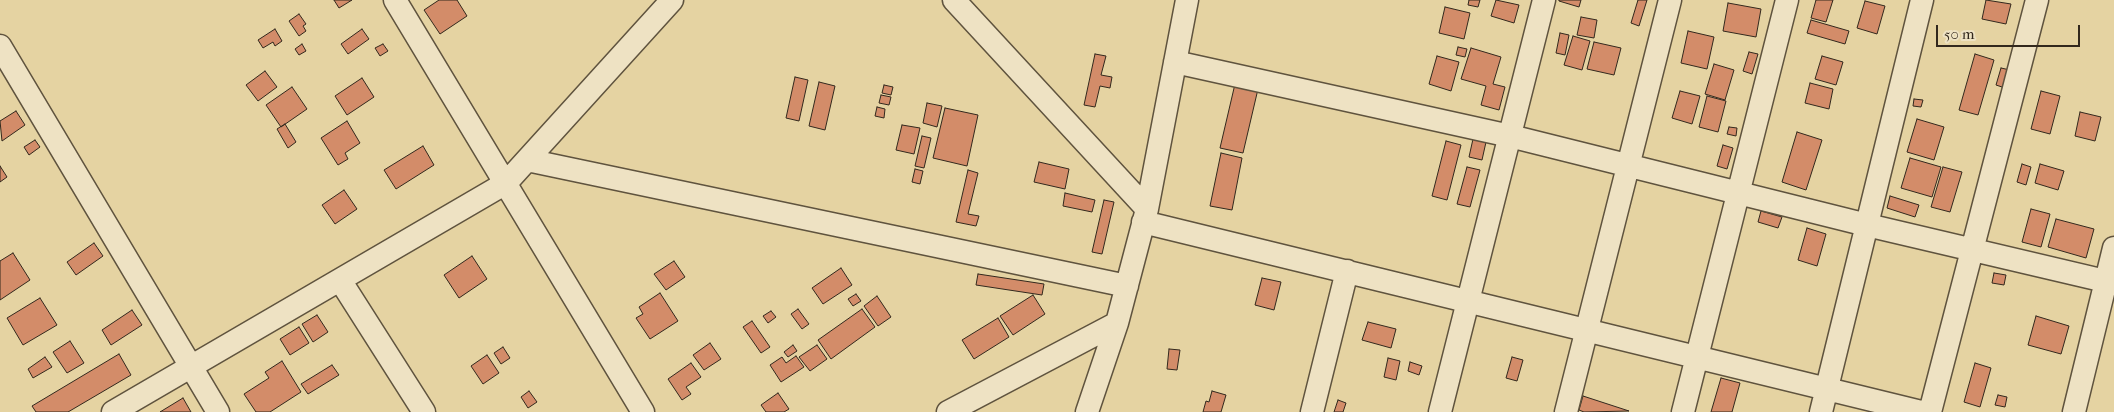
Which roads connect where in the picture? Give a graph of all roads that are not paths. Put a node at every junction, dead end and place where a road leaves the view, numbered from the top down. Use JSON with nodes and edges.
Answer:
{"nodes":[{"id":1,"x":395,"y":0,"type":"edge"},
{"id":2,"x":672,"y":0,"type":"edge"},
{"id":3,"x":954,"y":0,"type":"edge"},
{"id":4,"x":1187,"y":0,"type":"edge"},
{"id":5,"x":1544,"y":0,"type":"edge"},
{"id":6,"x":1670,"y":0,"type":"edge"},
{"id":7,"x":1787,"y":0,"type":"edge"},
{"id":8,"x":1922,"y":0,"type":"edge"},
{"id":9,"x":2038,"y":0,"type":"edge"},
{"id":10,"x":0,"y":46,"type":"edge"},
{"id":11,"x":1175,"y":62,"type":"junction"},
{"id":12,"x":1510,"y":136,"type":"junction"},
{"id":13,"x":527,"y":160,"type":"junction"},
{"id":14,"x":1628,"y":166,"type":"junction"},
{"id":15,"x":506,"y":183,"type":"junction"},
{"id":16,"x":1738,"y":193,"type":"junction"},
{"id":17,"x":1145,"y":215,"type":"junction"},
{"id":18,"x":1867,"y":225,"type":"junction"},
{"id":19,"x":2114,"y":248,"type":"edge"},
{"id":20,"x":1972,"y":250,"type":"junction"},
{"id":21,"x":1347,"y":272,"type":"junction"},
{"id":22,"x":340,"y":280,"type":"junction"},
{"id":23,"x":2110,"y":282,"type":"edge"},
{"id":24,"x":1126,"y":286,"type":"junction"},
{"id":25,"x":1468,"y":301,"type":"junction"},
{"id":26,"x":1117,"y":323,"type":"junction"},
{"id":27,"x":1587,"y":330,"type":"junction"},
{"id":28,"x":1697,"y":357,"type":"junction"},
{"id":29,"x":191,"y":367,"type":"junction"},
{"id":30,"x":1827,"y":389,"type":"junction"},
{"id":31,"x":113,"y":412,"type":"edge"},
{"id":32,"x":218,"y":412,"type":"edge"},
{"id":33,"x":424,"y":412,"type":"edge"},
{"id":34,"x":643,"y":412,"type":"edge"},
{"id":35,"x":948,"y":412,"type":"edge"},
{"id":36,"x":1087,"y":412,"type":"edge"},
{"id":37,"x":1312,"y":412,"type":"edge"},
{"id":38,"x":1440,"y":412,"type":"edge"},
{"id":39,"x":1566,"y":412,"type":"edge"},
{"id":40,"x":1683,"y":412,"type":"edge"},
{"id":41,"x":1821,"y":412,"type":"edge"},
{"id":42,"x":1921,"y":412,"type":"edge"},
{"id":43,"x":1930,"y":412,"type":"edge"},
{"id":44,"x":2074,"y":412,"type":"edge"}],
"edges":[{"from":1,"to":15,"type":"street"},
{"from":2,"to":13,"type":"street"},
{"from":3,"to":17,"type":"street"},
{"from":4,"to":11,"type":"street"},
{"from":5,"to":12,"type":"street"},
{"from":6,"to":14,"type":"street"},
{"from":7,"to":16,"type":"street"},
{"from":8,"to":18,"type":"street"},
{"from":9,"to":20,"type":"street"},
{"from":10,"to":29,"type":"street"},
{"from":11,"to":12,"type":"street"},
{"from":11,"to":17,"type":"street"},
{"from":12,"to":14,"type":"street"},
{"from":12,"to":25,"type":"street"},
{"from":13,"to":15,"type":"street"},
{"from":13,"to":24,"type":"street"},
{"from":14,"to":16,"type":"street"},
{"from":14,"to":27,"type":"street"},
{"from":15,"to":22,"type":"street"},
{"from":15,"to":34,"type":"street"},
{"from":16,"to":18,"type":"street"},
{"from":16,"to":28,"type":"street"},
{"from":17,"to":21,"type":"street"},
{"from":17,"to":24,"type":"street"},
{"from":18,"to":20,"type":"street"},
{"from":18,"to":30,"type":"street"},
{"from":19,"to":23,"type":"street"},
{"from":20,"to":23,"type":"street"},
{"from":20,"to":43,"type":"street"},
{"from":21,"to":25,"type":"street"},
{"from":21,"to":37,"type":"street"},
{"from":22,"to":29,"type":"street"},
{"from":22,"to":33,"type":"street"},
{"from":23,"to":44,"type":"street"},
{"from":24,"to":26,"type":"street"},
{"from":25,"to":27,"type":"street"},
{"from":25,"to":38,"type":"street"},
{"from":26,"to":35,"type":"street"},
{"from":26,"to":36,"type":"street"},
{"from":27,"to":28,"type":"street"},
{"from":27,"to":39,"type":"street"},
{"from":28,"to":30,"type":"street"},
{"from":28,"to":40,"type":"street"},
{"from":29,"to":31,"type":"street"},
{"from":29,"to":32,"type":"street"},
{"from":30,"to":41,"type":"street"},
{"from":30,"to":42,"type":"street"}]}
